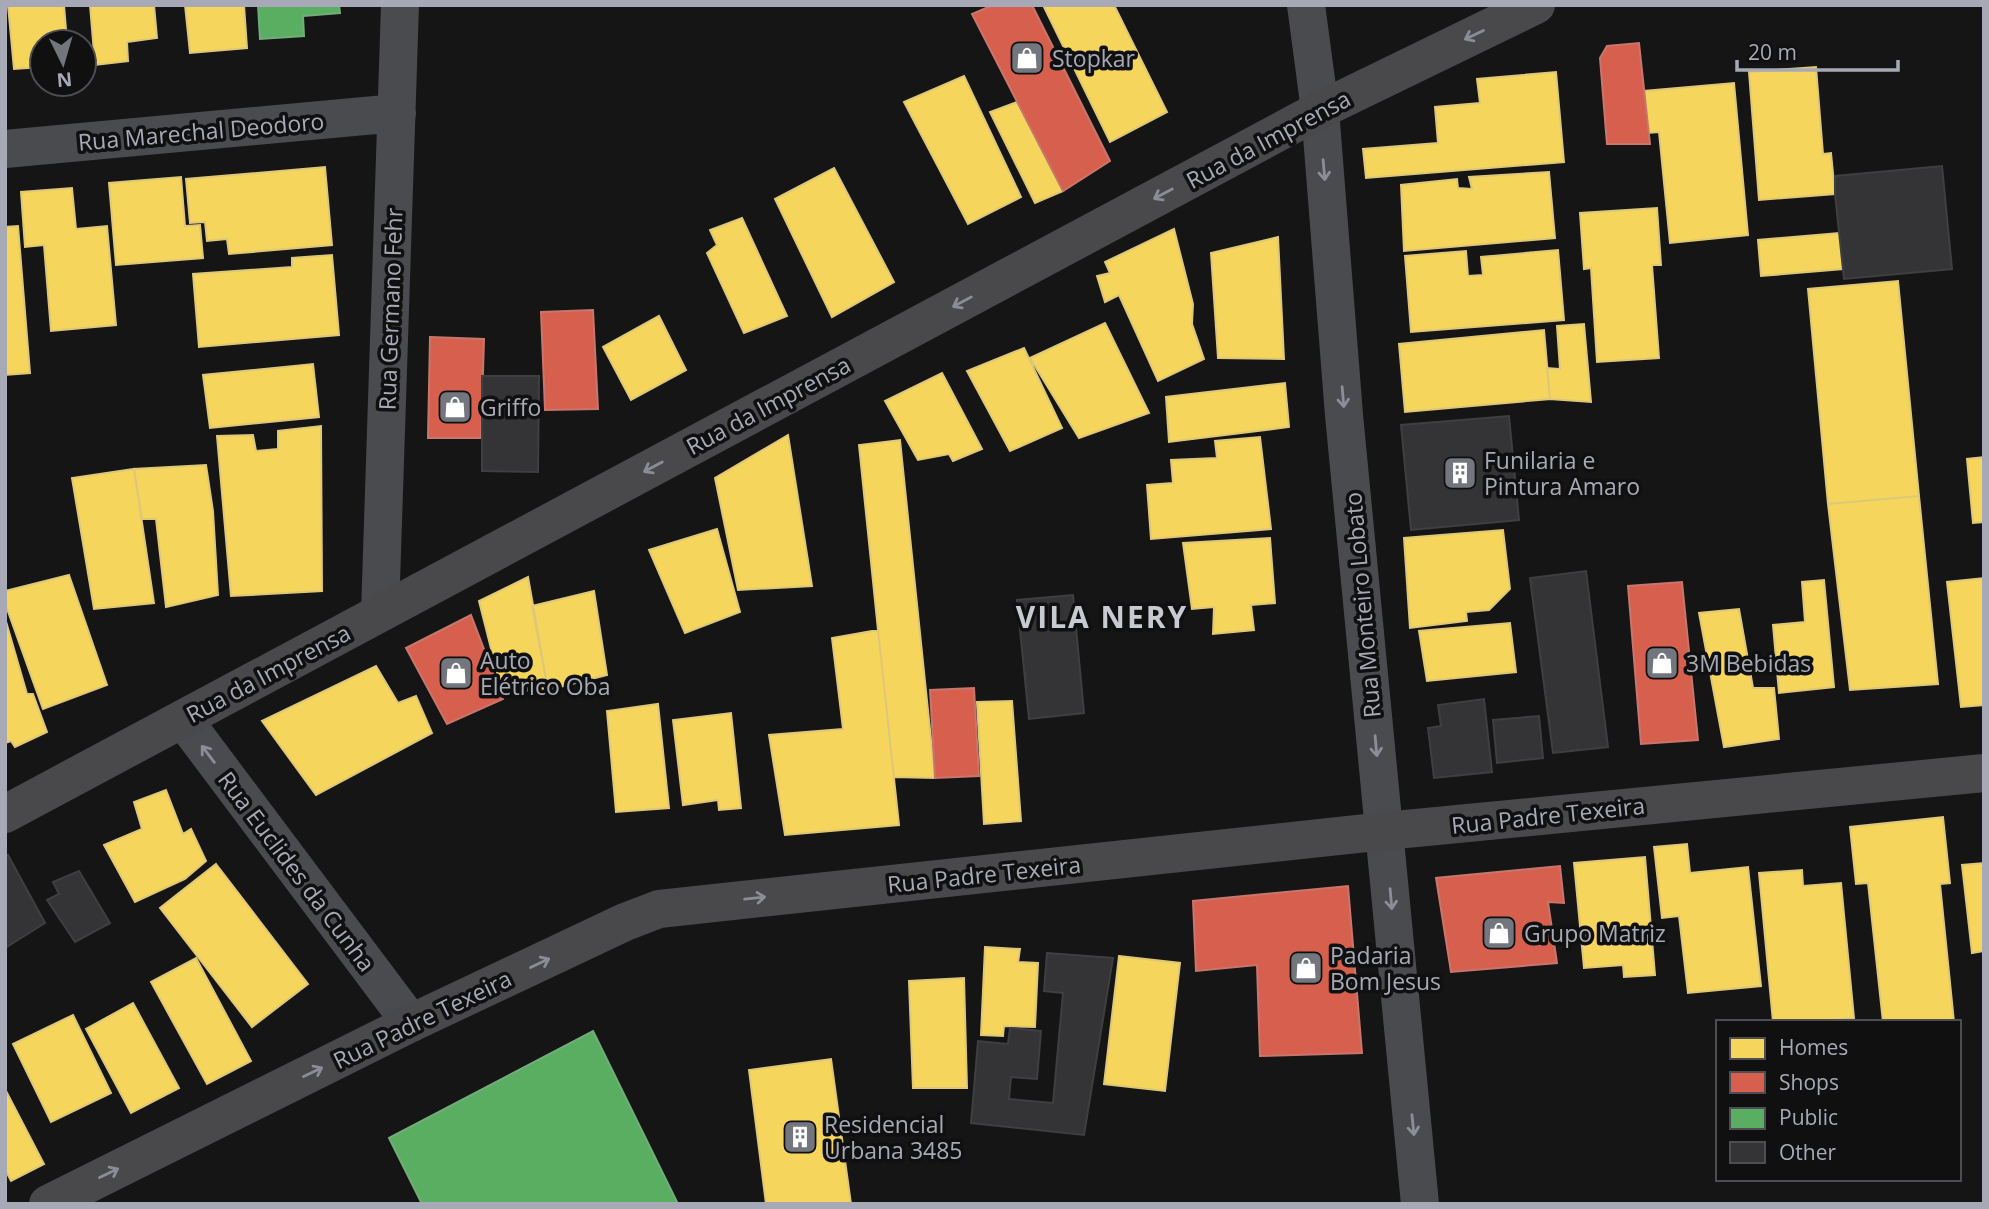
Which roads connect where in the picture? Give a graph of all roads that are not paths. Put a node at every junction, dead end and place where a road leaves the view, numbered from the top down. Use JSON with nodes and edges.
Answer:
{"nodes":[{"id":1,"x":400,"y":5,"type":"edge"},
{"id":2,"x":1306,"y":5,"type":"edge"},
{"id":3,"x":1535,"y":5,"type":"edge"},
{"id":4,"x":1320,"y":110,"type":"junction"},
{"id":5,"x":397,"y":113,"type":"junction"},
{"id":6,"x":5,"y":149,"type":"edge"},
{"id":7,"x":380,"y":613,"type":"junction"},
{"id":8,"x":183,"y":719,"type":"junction"},
{"id":9,"x":1984,"y":773,"type":"edge"},
{"id":10,"x":5,"y":814,"type":"edge"},
{"id":11,"x":1385,"y":831,"type":"junction"},
{"id":12,"x":411,"y":1023,"type":"junction"},
{"id":13,"x":48,"y":1204,"type":"edge"},
{"id":14,"x":1420,"y":1204,"type":"edge"}],
"edges":[{"from":1,"to":5,"type":"street","name":"Rua Germano Fehr"},
{"from":2,"to":4,"type":"street","name":"Rua Monteiro Lobato"},
{"from":3,"to":4,"type":"main road","name":"Rua da Imprensa","one_way":true},
{"from":4,"to":7,"type":"main road","name":"Rua da Imprensa","one_way":true},
{"from":4,"to":11,"type":"street","name":"Rua Monteiro Lobato","one_way":true},
{"from":5,"to":6,"type":"street","name":"Rua Marechal Deodoro"},
{"from":5,"to":7,"type":"street","name":"Rua Germano Fehr"},
{"from":7,"to":8,"type":"main road","name":"Rua da Imprensa"},
{"from":8,"to":10,"type":"main road","name":"Rua da Imprensa"},
{"from":12,"to":8,"type":"street","name":"Rua Euclides da Cunha","one_way":true},
{"from":9,"to":11,"type":"main road","name":"Rua Padre Texeira"},
{"from":12,"to":11,"type":"main road","name":"Rua Padre Texeira","one_way":true},
{"from":11,"to":14,"type":"street","name":"Rua Monteiro Lobato","one_way":true},
{"from":13,"to":12,"type":"main road","name":"Rua Padre Texeira","one_way":true}]}
